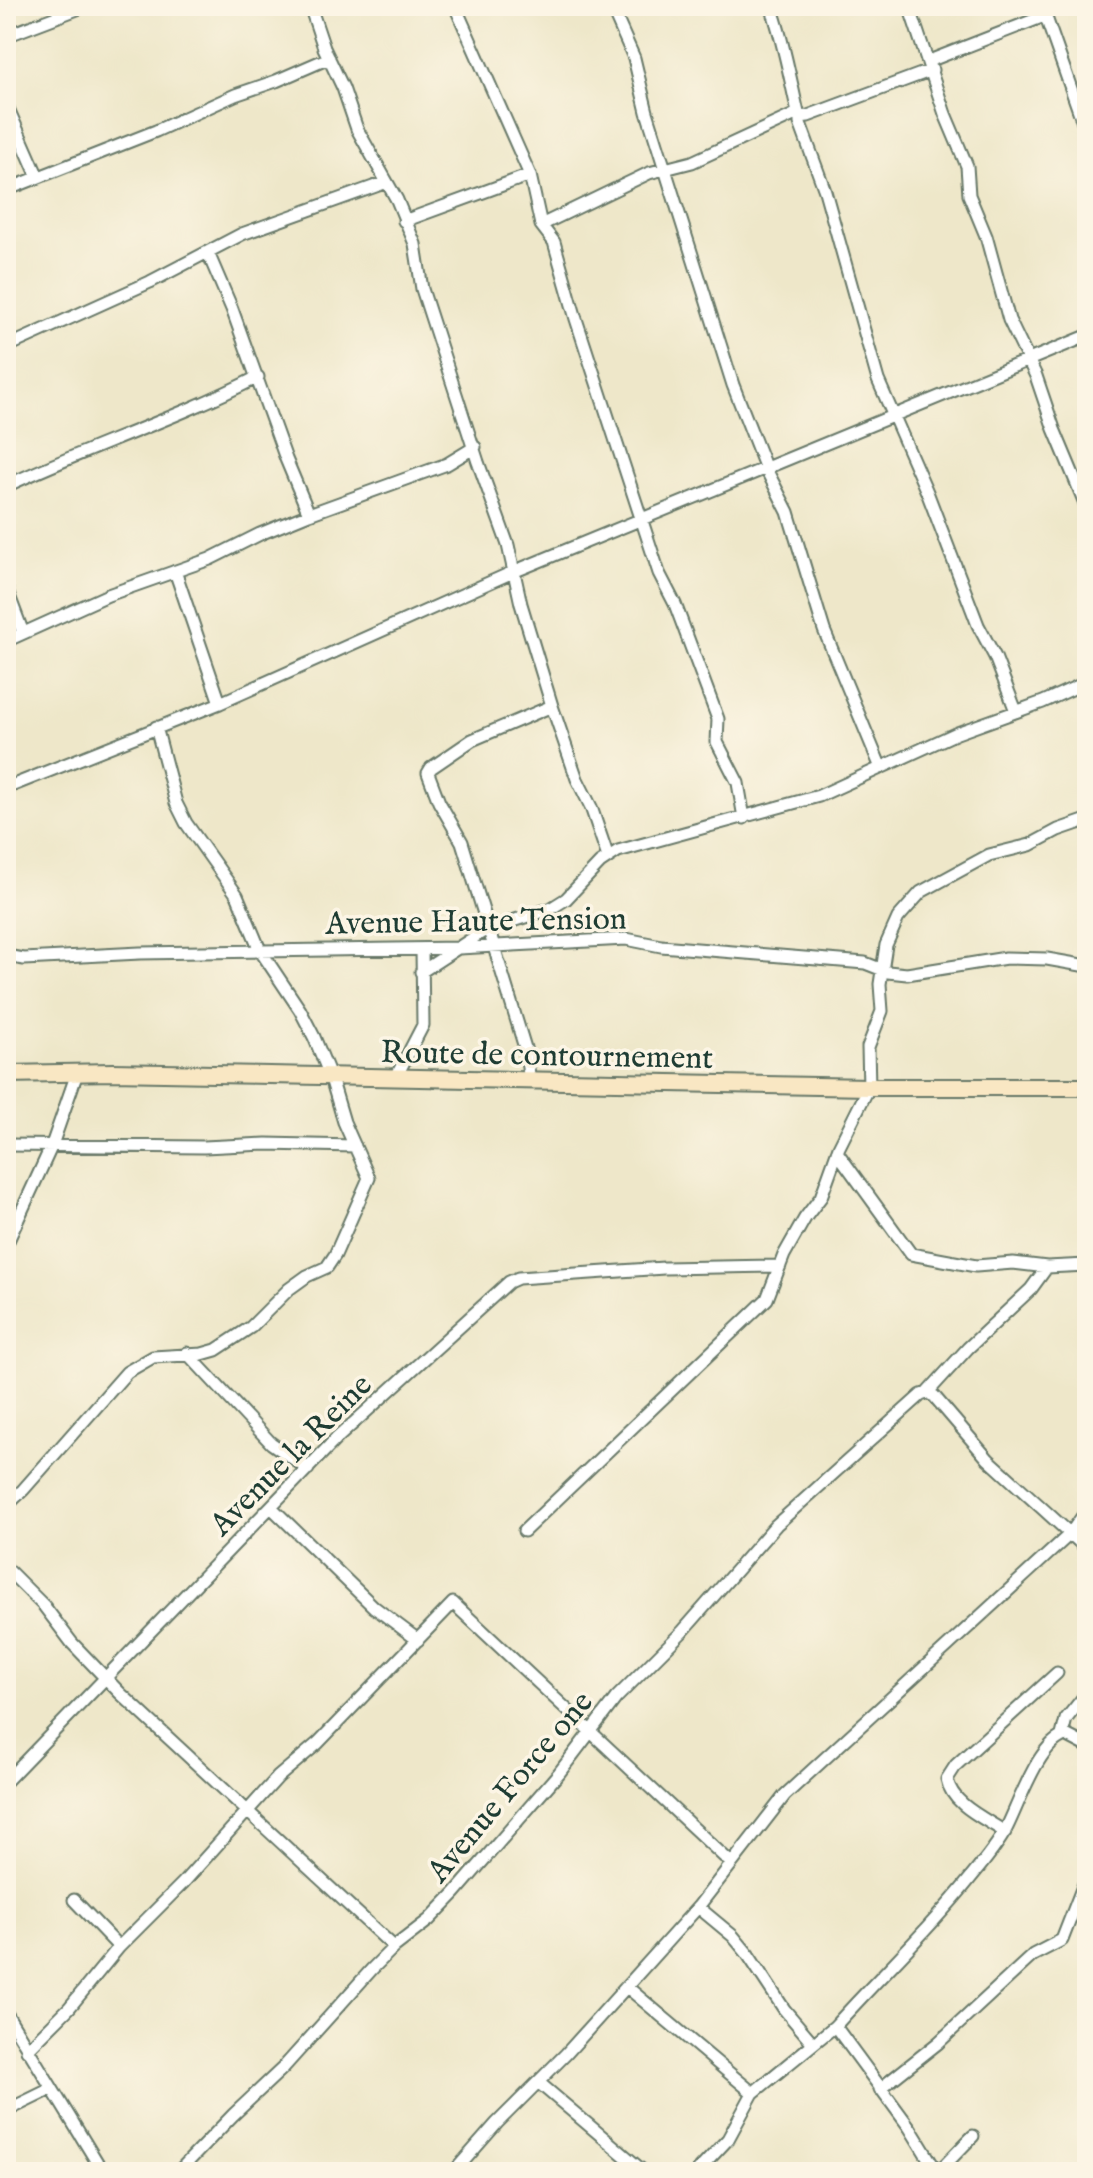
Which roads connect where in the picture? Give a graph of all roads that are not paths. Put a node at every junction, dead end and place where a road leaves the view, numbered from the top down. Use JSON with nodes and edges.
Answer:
{"nodes":[{"id":1,"x":85,"y":6,"type":"edge"},
{"id":2,"x":310,"y":6,"type":"edge"},
{"id":3,"x":455,"y":6,"type":"edge"},
{"id":4,"x":611,"y":6,"type":"edge"},
{"id":5,"x":771,"y":6,"type":"edge"},
{"id":6,"x":909,"y":6,"type":"edge"},
{"id":7,"x":1057,"y":6,"type":"edge"},
{"id":8,"x":1046,"y":13,"type":"edge"},
{"id":9,"x":6,"y":36,"type":"edge"},
{"id":10,"x":329,"y":58,"type":"junction"},
{"id":11,"x":931,"y":66,"type":"junction"},
{"id":12,"x":6,"y":104,"type":"edge"},
{"id":13,"x":799,"y":115,"type":"junction"},
{"id":14,"x":1087,"y":134,"type":"edge"},
{"id":15,"x":665,"y":169,"type":"junction"},
{"id":16,"x":530,"y":175,"type":"junction"},
{"id":17,"x":38,"y":177,"type":"junction"},
{"id":18,"x":387,"y":182,"type":"junction"},
{"id":19,"x":6,"y":190,"type":"edge"},
{"id":20,"x":404,"y":221,"type":"junction"},
{"id":21,"x":541,"y":225,"type":"junction"},
{"id":22,"x":208,"y":253,"type":"junction"},
{"id":23,"x":1087,"y":336,"type":"edge"},
{"id":24,"x":6,"y":347,"type":"edge"},
{"id":25,"x":1027,"y":361,"type":"junction"},
{"id":26,"x":258,"y":377,"type":"junction"},
{"id":27,"x":893,"y":417,"type":"junction"},
{"id":28,"x":475,"y":447,"type":"junction"},
{"id":29,"x":766,"y":469,"type":"junction"},
{"id":30,"x":6,"y":486,"type":"edge"},
{"id":31,"x":1087,"y":508,"type":"edge"},
{"id":32,"x":309,"y":514,"type":"junction"},
{"id":33,"x":643,"y":521,"type":"junction"},
{"id":34,"x":175,"y":571,"type":"junction"},
{"id":35,"x":513,"y":572,"type":"junction"},
{"id":36,"x":6,"y":588,"type":"edge"},
{"id":37,"x":23,"y":633,"type":"junction"},
{"id":38,"x":6,"y":641,"type":"edge"},
{"id":39,"x":1087,"y":682,"type":"edge"},
{"id":40,"x":220,"y":703,"type":"junction"},
{"id":41,"x":552,"y":706,"type":"junction"},
{"id":42,"x":1016,"y":711,"type":"junction"},
{"id":43,"x":156,"y":727,"type":"junction"},
{"id":44,"x":881,"y":768,"type":"junction"},
{"id":45,"x":6,"y":788,"type":"edge"},
{"id":46,"x":744,"y":818,"type":"junction"},
{"id":47,"x":1087,"y":820,"type":"edge"},
{"id":48,"x":608,"y":857,"type":"junction"},
{"id":49,"x":487,"y":929,"type":"junction"},
{"id":50,"x":492,"y":946,"type":"junction"},
{"id":51,"x":459,"y":948,"type":"junction"},
{"id":52,"x":260,"y":950,"type":"junction"},
{"id":53,"x":422,"y":950,"type":"junction"},
{"id":54,"x":6,"y":956,"type":"edge"},
{"id":55,"x":1087,"y":966,"type":"edge"},
{"id":56,"x":882,"y":970,"type":"junction"},
{"id":57,"x":421,"y":972,"type":"junction"},
{"id":58,"x":77,"y":1073,"type":"junction"},
{"id":59,"x":6,"y":1074,"type":"edge"},
{"id":60,"x":331,"y":1078,"type":"junction"},
{"id":61,"x":395,"y":1079,"type":"junction"},
{"id":62,"x":530,"y":1081,"type":"junction"},
{"id":63,"x":869,"y":1087,"type":"junction"},
{"id":64,"x":1087,"y":1087,"type":"edge"},
{"id":65,"x":6,"y":1145,"type":"edge"},
{"id":66,"x":52,"y":1145,"type":"junction"},
{"id":67,"x":355,"y":1146,"type":"junction"},
{"id":68,"x":837,"y":1152,"type":"junction"},
{"id":69,"x":6,"y":1245,"type":"edge"},
{"id":70,"x":1087,"y":1265,"type":"edge"},
{"id":71,"x":780,"y":1266,"type":"junction"},
{"id":72,"x":1047,"y":1267,"type":"junction"},
{"id":73,"x":187,"y":1353,"type":"junction"},
{"id":74,"x":927,"y":1393,"type":"junction"},
{"id":75,"x":308,"y":1469,"type":"junction"},
{"id":76,"x":6,"y":1506,"type":"edge"},
{"id":77,"x":272,"y":1508,"type":"junction"},
{"id":78,"x":1087,"y":1510,"type":"edge"},
{"id":79,"x":524,"y":1531,"type":"dead end"},
{"id":80,"x":1070,"y":1534,"type":"junction"},
{"id":81,"x":1087,"y":1549,"type":"edge"},
{"id":82,"x":6,"y":1568,"type":"edge"},
{"id":83,"x":418,"y":1640,"type":"junction"},
{"id":84,"x":1057,"y":1673,"type":"dead end"},
{"id":85,"x":108,"y":1678,"type":"junction"},
{"id":86,"x":1087,"y":1693,"type":"edge"},
{"id":87,"x":591,"y":1731,"type":"junction"},
{"id":88,"x":1062,"y":1735,"type":"junction"},
{"id":89,"x":1087,"y":1746,"type":"edge"},
{"id":90,"x":6,"y":1781,"type":"edge"},
{"id":91,"x":246,"y":1812,"type":"junction"},
{"id":92,"x":1005,"y":1832,"type":"junction"},
{"id":93,"x":731,"y":1863,"type":"junction"},
{"id":94,"x":1087,"y":1876,"type":"edge"},
{"id":95,"x":74,"y":1900,"type":"dead end"},
{"id":96,"x":698,"y":1907,"type":"junction"},
{"id":97,"x":119,"y":1947,"type":"junction"},
{"id":98,"x":394,"y":1947,"type":"junction"},
{"id":99,"x":627,"y":1987,"type":"junction"},
{"id":100,"x":6,"y":2013,"type":"edge"},
{"id":101,"x":835,"y":2026,"type":"junction"},
{"id":102,"x":812,"y":2042,"type":"junction"},
{"id":103,"x":27,"y":2050,"type":"junction"},
{"id":104,"x":538,"y":2082,"type":"junction"},
{"id":105,"x":51,"y":2089,"type":"junction"},
{"id":106,"x":880,"y":2089,"type":"junction"},
{"id":107,"x":753,"y":2093,"type":"junction"},
{"id":108,"x":6,"y":2111,"type":"edge"},
{"id":109,"x":973,"y":2136,"type":"dead end"},
{"id":110,"x":103,"y":2172,"type":"edge"},
{"id":111,"x":178,"y":2172,"type":"edge"},
{"id":112,"x":454,"y":2172,"type":"edge"},
{"id":113,"x":644,"y":2172,"type":"edge"},
{"id":114,"x":697,"y":2172,"type":"edge"},
{"id":115,"x":937,"y":2172,"type":"edge"}],
"edges":[{"from":1,"to":9,"type":"street"},
{"from":2,"to":10,"type":"street"},
{"from":3,"to":16,"type":"street"},
{"from":4,"to":15,"type":"street"},
{"from":5,"to":13,"type":"street"},
{"from":6,"to":11,"type":"street"},
{"from":7,"to":8,"type":"street"},
{"from":8,"to":11,"type":"street"},
{"from":8,"to":14,"type":"street"},
{"from":10,"to":17,"type":"street"},
{"from":10,"to":18,"type":"street"},
{"from":11,"to":13,"type":"street"},
{"from":11,"to":25,"type":"street"},
{"from":12,"to":17,"type":"street"},
{"from":13,"to":15,"type":"street"},
{"from":13,"to":27,"type":"street"},
{"from":15,"to":21,"type":"street"},
{"from":15,"to":29,"type":"street"},
{"from":16,"to":20,"type":"street"},
{"from":16,"to":21,"type":"street"},
{"from":17,"to":19,"type":"street"},
{"from":18,"to":20,"type":"street"},
{"from":18,"to":22,"type":"street"},
{"from":20,"to":28,"type":"street"},
{"from":21,"to":33,"type":"street"},
{"from":22,"to":24,"type":"street"},
{"from":22,"to":26,"type":"street"},
{"from":23,"to":25,"type":"street"},
{"from":25,"to":27,"type":"street"},
{"from":25,"to":31,"type":"street"},
{"from":26,"to":30,"type":"street"},
{"from":26,"to":32,"type":"street"},
{"from":27,"to":29,"type":"street"},
{"from":27,"to":42,"type":"street"},
{"from":28,"to":32,"type":"street"},
{"from":28,"to":35,"type":"street"},
{"from":29,"to":33,"type":"street"},
{"from":29,"to":44,"type":"street"},
{"from":32,"to":34,"type":"street"},
{"from":33,"to":35,"type":"street"},
{"from":33,"to":46,"type":"street"},
{"from":34,"to":37,"type":"street"},
{"from":34,"to":40,"type":"street"},
{"from":35,"to":40,"type":"street"},
{"from":35,"to":41,"type":"street"},
{"from":36,"to":37,"type":"street"},
{"from":37,"to":38,"type":"street"},
{"from":39,"to":42,"type":"street"},
{"from":40,"to":43,"type":"street"},
{"from":41,"to":48,"type":"street"},
{"from":41,"to":49,"type":"street"},
{"from":42,"to":44,"type":"street"},
{"from":43,"to":45,"type":"street"},
{"from":43,"to":52,"type":"street"},
{"from":44,"to":46,"type":"street"},
{"from":46,"to":48,"type":"street"},
{"from":47,"to":56,"type":"street"},
{"from":48,"to":49,"type":"street"},
{"from":49,"to":50,"type":"street"},
{"from":49,"to":51,"type":"street"},
{"from":50,"to":51,"type":"street","name":"Avenue Haute Tension"},
{"from":50,"to":56,"type":"street","name":"Avenue Haute Tension"},
{"from":50,"to":62,"type":"street"},
{"from":51,"to":53,"type":"street","name":"Avenue Haute Tension"},
{"from":51,"to":57,"type":"street"},
{"from":52,"to":53,"type":"street","name":"Avenue Haute Tension"},
{"from":52,"to":54,"type":"street","name":"Avenue Haute Tension"},
{"from":52,"to":60,"type":"street"},
{"from":53,"to":57,"type":"street"},
{"from":55,"to":56,"type":"street","name":"Avenue Haute Tension"},
{"from":56,"to":63,"type":"street"},
{"from":57,"to":61,"type":"street"},
{"from":58,"to":59,"type":"street","name":"Route de contournement"},
{"from":58,"to":60,"type":"street","name":"Route de contournement"},
{"from":58,"to":66,"type":"street"},
{"from":60,"to":61,"type":"street","name":"Route de contournement"},
{"from":60,"to":67,"type":"street"},
{"from":61,"to":62,"type":"street","name":"Route de contournement"},
{"from":62,"to":63,"type":"street","name":"Route de contournement"},
{"from":63,"to":64,"type":"street","name":"Route de contournement"},
{"from":63,"to":68,"type":"street"},
{"from":65,"to":66,"type":"street"},
{"from":66,"to":67,"type":"street"},
{"from":66,"to":69,"type":"street"},
{"from":67,"to":73,"type":"street"},
{"from":68,"to":71,"type":"street"},
{"from":68,"to":72,"type":"street"},
{"from":70,"to":72,"type":"street"},
{"from":71,"to":75,"type":"street","name":"Avenue la Reine"},
{"from":71,"to":79,"type":"street"},
{"from":72,"to":74,"type":"street","name":"Avenue Force one"},
{"from":73,"to":75,"type":"street"},
{"from":73,"to":76,"type":"street"},
{"from":74,"to":80,"type":"street"},
{"from":74,"to":87,"type":"street","name":"Avenue Force one"},
{"from":75,"to":77,"type":"street","name":"Avenue la Reine"},
{"from":77,"to":83,"type":"street"},
{"from":77,"to":85,"type":"street","name":"Avenue la Reine"},
{"from":78,"to":80,"type":"street"},
{"from":80,"to":81,"type":"street"},
{"from":80,"to":93,"type":"street"},
{"from":82,"to":85,"type":"street"},
{"from":83,"to":87,"type":"street"},
{"from":83,"to":91,"type":"street"},
{"from":84,"to":92,"type":"street"},
{"from":85,"to":90,"type":"street","name":"Avenue la Reine"},
{"from":85,"to":91,"type":"street"},
{"from":86,"to":88,"type":"street"},
{"from":87,"to":93,"type":"street"},
{"from":87,"to":98,"type":"street","name":"Avenue Force one"},
{"from":88,"to":89,"type":"street"},
{"from":88,"to":92,"type":"street"},
{"from":91,"to":97,"type":"street"},
{"from":91,"to":98,"type":"street"},
{"from":92,"to":101,"type":"street"},
{"from":93,"to":96,"type":"street"},
{"from":94,"to":106,"type":"street"},
{"from":95,"to":97,"type":"street"},
{"from":96,"to":99,"type":"street"},
{"from":96,"to":102,"type":"street"},
{"from":97,"to":103,"type":"street"},
{"from":98,"to":111,"type":"street","name":"Avenue Force one"},
{"from":99,"to":104,"type":"street"},
{"from":99,"to":107,"type":"street"},
{"from":100,"to":103,"type":"street"},
{"from":101,"to":102,"type":"street"},
{"from":101,"to":106,"type":"street"},
{"from":102,"to":107,"type":"street"},
{"from":103,"to":105,"type":"street"},
{"from":104,"to":112,"type":"street"},
{"from":104,"to":113,"type":"street"},
{"from":105,"to":108,"type":"street"},
{"from":105,"to":110,"type":"street"},
{"from":106,"to":115,"type":"street"},
{"from":107,"to":114,"type":"street"},
{"from":109,"to":115,"type":"street"}]}
